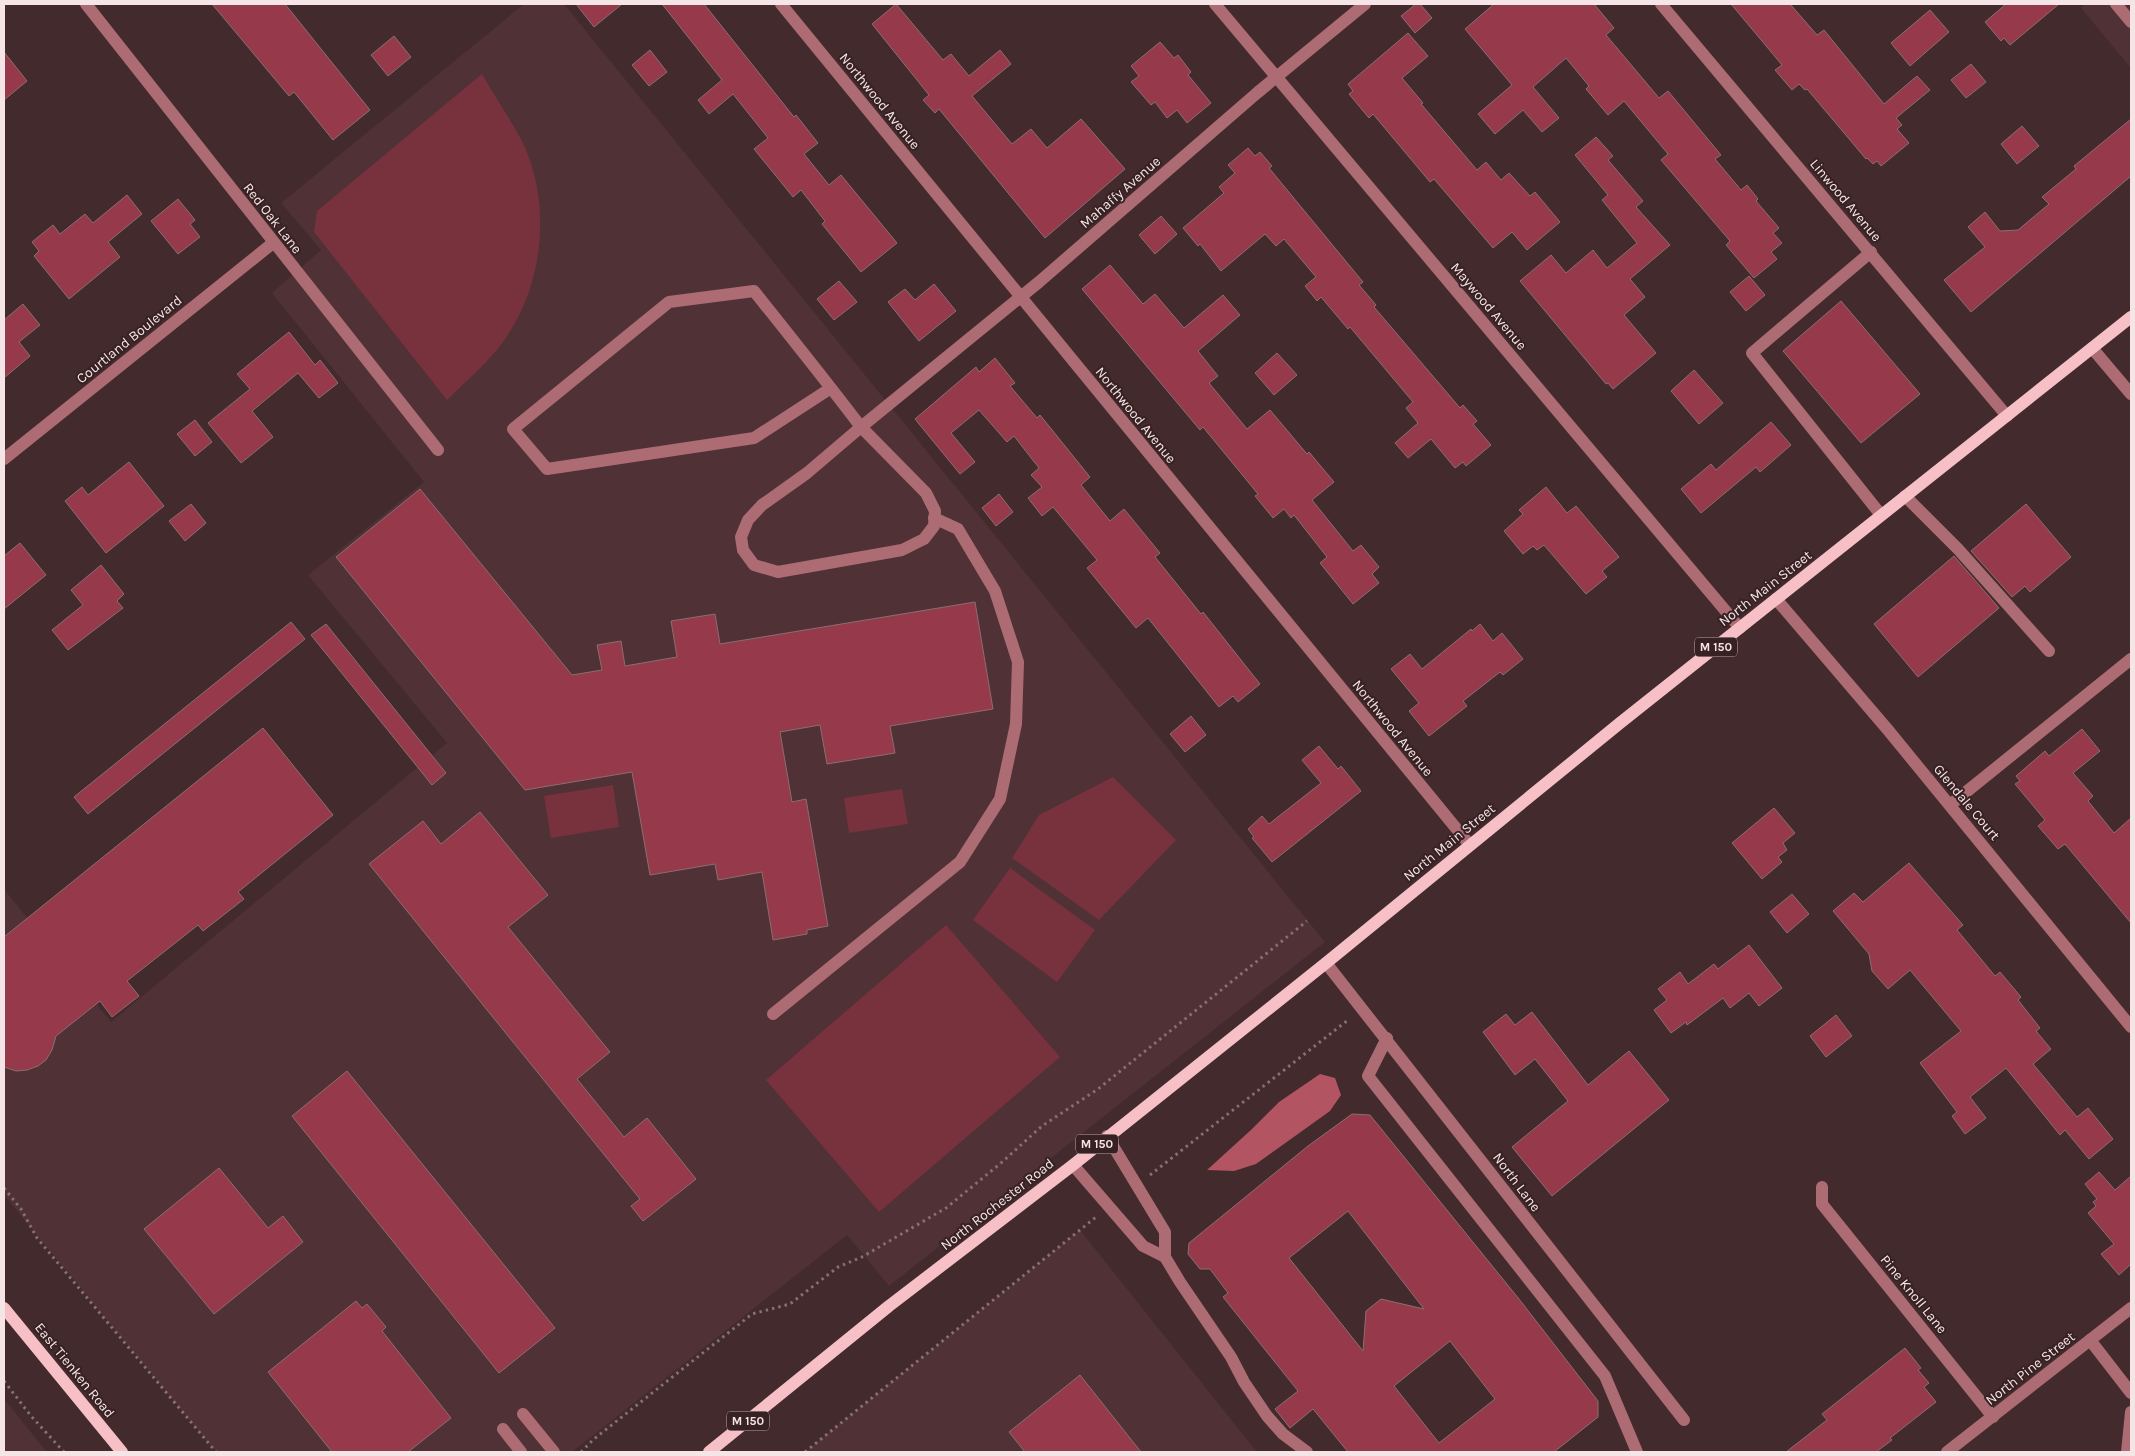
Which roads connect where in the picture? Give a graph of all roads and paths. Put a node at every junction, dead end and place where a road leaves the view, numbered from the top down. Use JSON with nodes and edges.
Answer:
{"nodes":[{"id":1,"x":86,"y":4,"type":"edge"},
{"id":2,"x":781,"y":4,"type":"edge"},
{"id":3,"x":1215,"y":4,"type":"edge"},
{"id":4,"x":1366,"y":4,"type":"edge"},
{"id":5,"x":1661,"y":4,"type":"edge"},
{"id":6,"x":2116,"y":4,"type":"edge"},
{"id":7,"x":2131,"y":22,"type":"edge"},
{"id":8,"x":1276,"y":77,"type":"junction"},
{"id":9,"x":273,"y":242,"type":"junction"},
{"id":10,"x":1871,"y":252,"type":"junction"},
{"id":11,"x":1021,"y":297,"type":"junction"},
{"id":12,"x":2131,"y":317,"type":"edge"},
{"id":13,"x":2092,"y":348,"type":"junction"},
{"id":14,"x":831,"y":388,"type":"junction"},
{"id":15,"x":2131,"y":394,"type":"edge"},
{"id":16,"x":2007,"y":416,"type":"junction"},
{"id":17,"x":861,"y":426,"type":"junction"},
{"id":18,"x":438,"y":450,"type":"dead end"},
{"id":19,"x":4,"y":459,"type":"edge"},
{"id":20,"x":1905,"y":496,"type":"junction"},
{"id":21,"x":1882,"y":515,"type":"junction"},
{"id":22,"x":934,"y":518,"type":"junction"},
{"id":23,"x":1776,"y":599,"type":"junction"},
{"id":24,"x":1740,"y":628,"type":"junction"},
{"id":25,"x":2049,"y":651,"type":"dead end"},
{"id":26,"x":2131,"y":659,"type":"edge"},
{"id":27,"x":1950,"y":804,"type":"junction"},
{"id":28,"x":1469,"y":844,"type":"junction"},
{"id":29,"x":1307,"y":921,"type":"dead end"},
{"id":30,"x":1326,"y":963,"type":"junction"},
{"id":31,"x":1303,"y":980,"type":"joint"},
{"id":32,"x":1362,"y":1008,"type":"junction"},
{"id":33,"x":774,"y":1014,"type":"dead end"},
{"id":34,"x":2131,"y":1027,"type":"edge"},
{"id":35,"x":1387,"y":1038,"type":"junction"},
{"id":36,"x":1107,"y":1136,"type":"junction"},
{"id":37,"x":1073,"y":1165,"type":"junction"},
{"id":38,"x":1137,"y":1185,"type":"junction"},
{"id":39,"x":1822,"y":1187,"type":"dead end"},
{"id":40,"x":4,"y":1188,"type":"edge"},
{"id":41,"x":1109,"y":1206,"type":"junction"},
{"id":42,"x":1165,"y":1257,"type":"junction"},
{"id":43,"x":4,"y":1308,"type":"edge"},
{"id":44,"x":2131,"y":1308,"type":"edge"},
{"id":45,"x":2090,"y":1340,"type":"junction"},
{"id":46,"x":4,"y":1381,"type":"edge"},
{"id":47,"x":2131,"y":1393,"type":"edge"},
{"id":48,"x":2131,"y":1412,"type":"edge"},
{"id":49,"x":523,"y":1414,"type":"dead end"},
{"id":50,"x":1993,"y":1417,"type":"junction"},
{"id":51,"x":1684,"y":1420,"type":"dead end"},
{"id":52,"x":503,"y":1429,"type":"dead end"},
{"id":53,"x":64,"y":1452,"type":"edge"},
{"id":54,"x":122,"y":1452,"type":"edge"},
{"id":55,"x":216,"y":1452,"type":"edge"},
{"id":56,"x":521,"y":1452,"type":"edge"},
{"id":57,"x":554,"y":1452,"type":"edge"},
{"id":58,"x":581,"y":1452,"type":"edge"},
{"id":59,"x":709,"y":1452,"type":"edge"},
{"id":60,"x":805,"y":1452,"type":"edge"},
{"id":61,"x":1307,"y":1452,"type":"edge"},
{"id":62,"x":1637,"y":1452,"type":"edge"},
{"id":63,"x":1948,"y":1452,"type":"edge"},
{"id":64,"x":2127,"y":1452,"type":"edge"}],
"edges":[{"from":1,"to":9,"type":"street","name":"Red Oak Lane"},
{"from":2,"to":11,"type":"street","name":"Northwood Avenue"},
{"from":3,"to":8,"type":"street","name":"Maywood Avenue"},
{"from":4,"to":8,"type":"street","name":"Mahaffy Avenue"},
{"from":5,"to":10,"type":"street","name":"Linwood Avenue"},
{"from":6,"to":7,"type":"street"},
{"from":8,"to":11,"type":"street","name":"Mahaffy Avenue"},
{"from":8,"to":24,"type":"street","name":"Maywood Avenue"},
{"from":9,"to":18,"type":"street","name":"Red Oak Lane"},
{"from":9,"to":19,"type":"street","name":"Courtland Boulevard"},
{"from":10,"to":16,"type":"street","name":"Linwood Avenue"},
{"from":10,"to":21,"type":"street"},
{"from":11,"to":17,"type":"street","name":"Mahaffy Avenue"},
{"from":11,"to":28,"type":"street","name":"Northwood Avenue"},
{"from":12,"to":13,"type":"main road","name":"North Main Street","number":"M 150"},
{"from":13,"to":15,"type":"street"},
{"from":13,"to":16,"type":"main road","name":"North Main Street","number":"M 150"},
{"from":14,"to":14,"type":"street"},
{"from":14,"to":17,"type":"street"},
{"from":16,"to":20,"type":"main road","name":"North Main Street","number":"M 150"},
{"from":17,"to":22,"type":"street"},
{"from":17,"to":22,"type":"street","name":"Mahaffy Avenue"},
{"from":20,"to":21,"type":"main road","name":"North Main Street","number":"M 150"},
{"from":20,"to":25,"type":"street"},
{"from":21,"to":23,"type":"main road","name":"North Main Street","number":"M 150"},
{"from":22,"to":33,"type":"street"},
{"from":23,"to":24,"type":"main road","name":"North Main Street","number":"M 150"},
{"from":23,"to":27,"type":"street","name":"Glendale Court"},
{"from":24,"to":28,"type":"main road","name":"North Main Street","number":"M 150"},
{"from":26,"to":27,"type":"street"},
{"from":27,"to":34,"type":"street","name":"Glendale Court"},
{"from":28,"to":30,"type":"main road","name":"North Main Street","number":"M 150"},
{"from":29,"to":58,"type":"path"},
{"from":30,"to":31,"type":"main road","name":"North Main Street","number":"M 150"},
{"from":30,"to":32,"type":"street","name":"North Lane"},
{"from":31,"to":36,"type":"main road","name":"North Rochester Road","number":"M 150"},
{"from":32,"to":35,"type":"street","name":"North Lane"},
{"from":32,"to":38,"type":"path"},
{"from":35,"to":51,"type":"street","name":"North Lane"},
{"from":35,"to":62,"type":"street"},
{"from":36,"to":37,"type":"main road","name":"North Rochester Road","number":"M 150"},
{"from":36,"to":38,"type":"street"},
{"from":37,"to":41,"type":"street"},
{"from":37,"to":59,"type":"main road","name":"North Rochester Road","number":"M 150"},
{"from":38,"to":42,"type":"street"},
{"from":39,"to":50,"type":"street","name":"Pine Knoll Lane"},
{"from":40,"to":55,"type":"path"},
{"from":41,"to":42,"type":"street"},
{"from":41,"to":60,"type":"path"},
{"from":42,"to":61,"type":"street"},
{"from":43,"to":54,"type":"main road","name":"East Tienken Road"},
{"from":44,"to":45,"type":"street","name":"North Pine Street"},
{"from":45,"to":47,"type":"street"},
{"from":45,"to":50,"type":"street","name":"North Pine Street"},
{"from":46,"to":53,"type":"path"},
{"from":48,"to":64,"type":"street"},
{"from":49,"to":57,"type":"street"},
{"from":50,"to":63,"type":"street","name":"North Pine Street"},
{"from":52,"to":56,"type":"street"}]}
